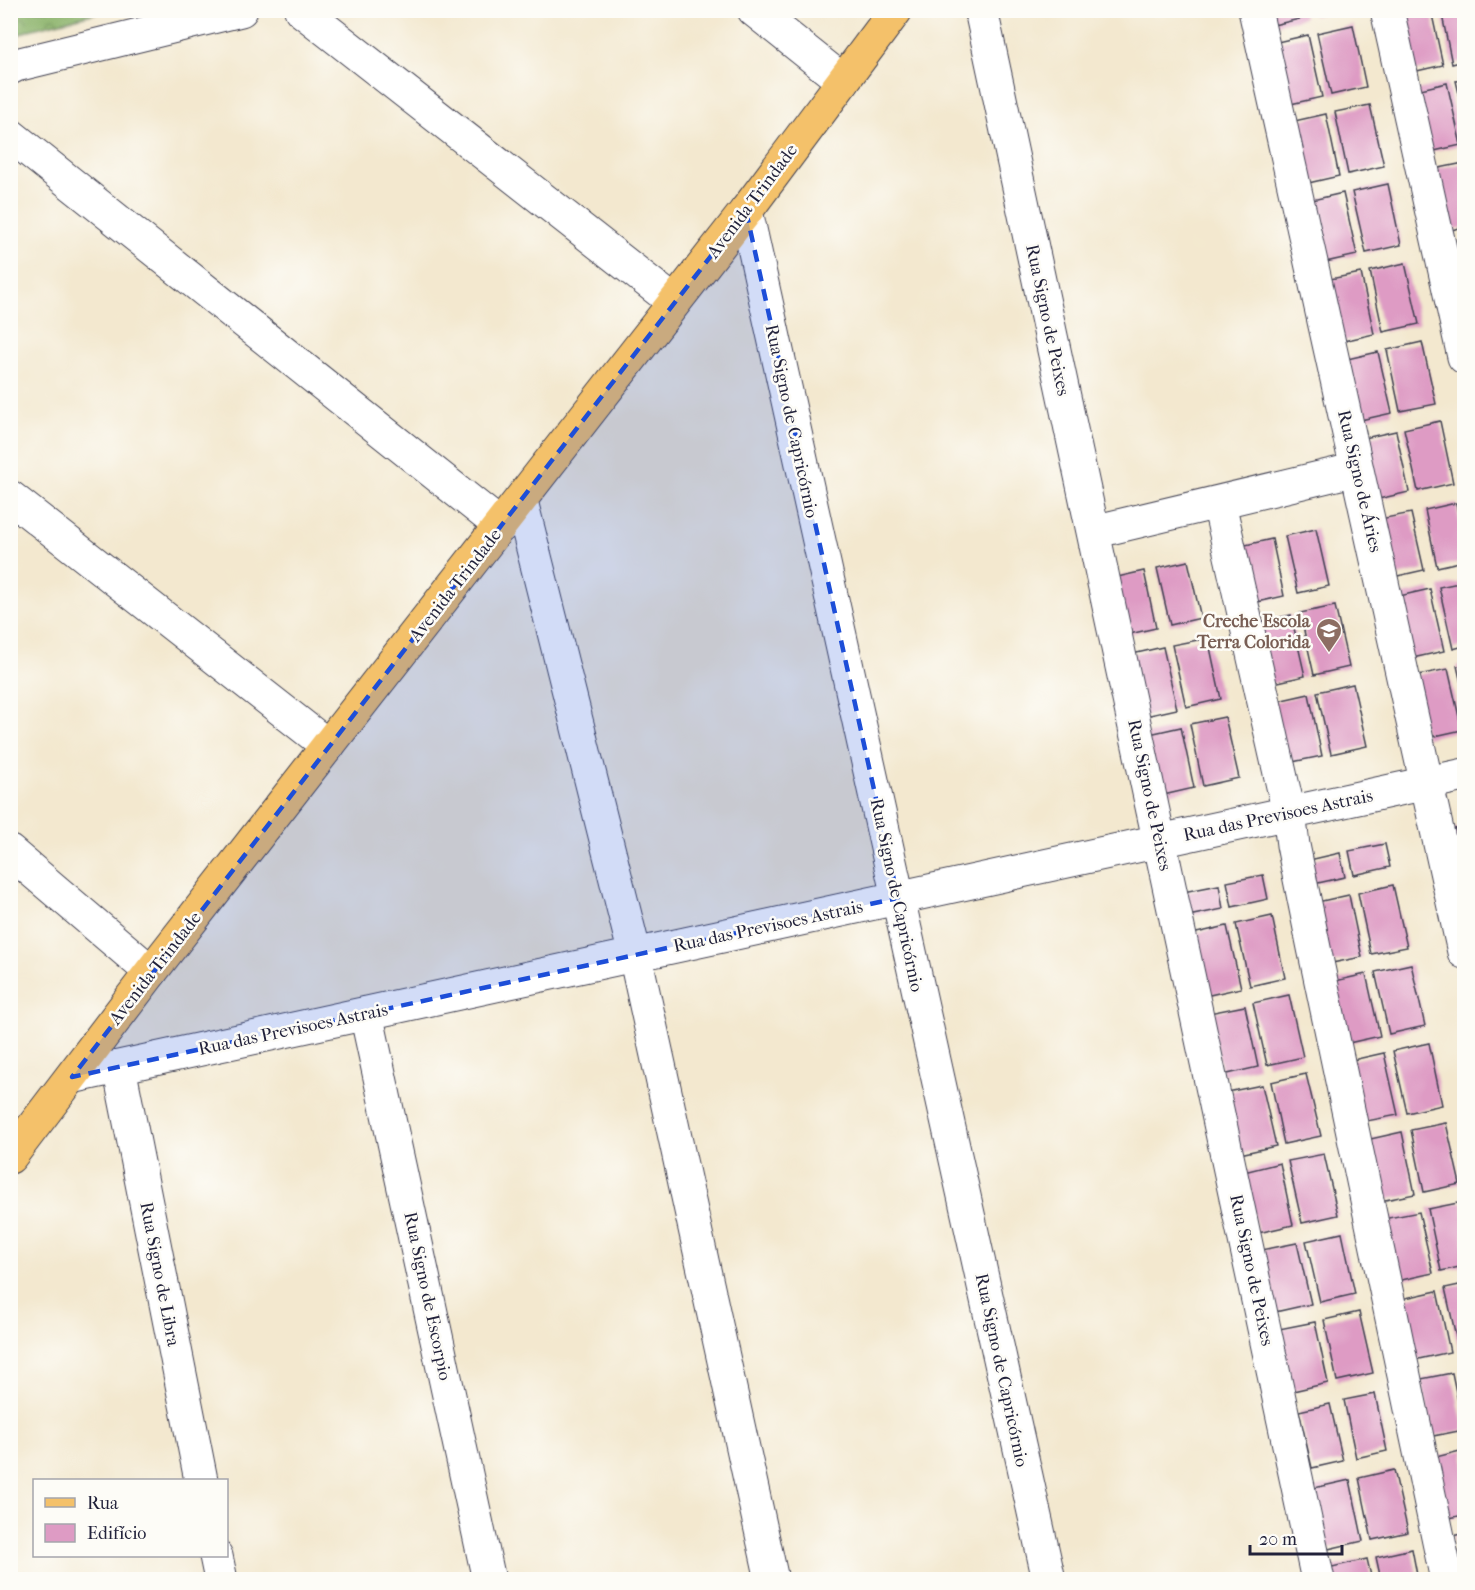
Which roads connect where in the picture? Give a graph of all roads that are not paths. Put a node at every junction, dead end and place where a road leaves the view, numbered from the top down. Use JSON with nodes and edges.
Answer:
{"nodes":[{"id":1,"x":241,"y":10,"type":"edge"},
{"id":2,"x":301,"y":10,"type":"edge"},
{"id":3,"x":754,"y":10,"type":"edge"},
{"id":4,"x":896,"y":10,"type":"edge"},
{"id":5,"x":981,"y":10,"type":"edge"},
{"id":6,"x":1255,"y":10,"type":"edge"},
{"id":7,"x":1387,"y":10,"type":"edge"},
{"id":8,"x":10,"y":68,"type":"edge"},
{"id":9,"x":843,"y":81,"type":"junction"},
{"id":10,"x":10,"y":135,"type":"edge"},
{"id":11,"x":746,"y":211,"type":"junction"},
{"id":12,"x":674,"y":302,"type":"junction"},
{"id":13,"x":1464,"y":357,"type":"edge"},
{"id":14,"x":1357,"y":469,"type":"junction"},
{"id":15,"x":10,"y":497,"type":"edge"},
{"id":16,"x":1218,"y":503,"type":"junction"},
{"id":17,"x":511,"y":513,"type":"junction"},
{"id":18,"x":1094,"y":532,"type":"junction"},
{"id":19,"x":328,"y":747,"type":"junction"},
{"id":20,"x":1464,"y":775,"type":"edge"},
{"id":21,"x":1427,"y":783,"type":"junction"},
{"id":22,"x":1289,"y":813,"type":"junction"},
{"id":23,"x":1160,"y":841,"type":"junction"},
{"id":24,"x":10,"y":852,"type":"edge"},
{"id":25,"x":898,"y":898,"type":"junction"},
{"id":26,"x":1464,"y":952,"type":"edge"},
{"id":27,"x":635,"y":955,"type":"junction"},
{"id":28,"x":151,"y":972,"type":"junction"},
{"id":29,"x":366,"y":1013,"type":"junction"},
{"id":30,"x":119,"y":1067,"type":"junction"},
{"id":31,"x":72,"y":1077,"type":"junction"},
{"id":32,"x":10,"y":1157,"type":"edge"},
{"id":33,"x":201,"y":1479,"type":"edge"},
{"id":34,"x":216,"y":1557,"type":"edge"},
{"id":35,"x":221,"y":1580,"type":"edge"},
{"id":36,"x":489,"y":1580,"type":"edge"},
{"id":37,"x":772,"y":1580,"type":"edge"},
{"id":38,"x":1049,"y":1580,"type":"edge"},
{"id":39,"x":1318,"y":1580,"type":"edge"},
{"id":40,"x":1447,"y":1580,"type":"edge"}],
"edges":[{"from":1,"to":8,"type":"street"},
{"from":2,"to":12,"type":"street"},
{"from":3,"to":9,"type":"street"},
{"from":4,"to":9,"type":"main road","name":"Avenida Trindade"},
{"from":5,"to":18,"type":"street","name":"Rua Signo de Peixes"},
{"from":6,"to":14,"type":"street","name":"Rua Signo de Áries"},
{"from":7,"to":13,"type":"street"},
{"from":9,"to":11,"type":"main road","name":"Avenida Trindade"},
{"from":10,"to":17,"type":"street"},
{"from":11,"to":12,"type":"main road","name":"Avenida Trindade"},
{"from":11,"to":25,"type":"street","name":"Rua Signo de Capricórnio"},
{"from":12,"to":17,"type":"main road","name":"Avenida Trindade"},
{"from":14,"to":16,"type":"street"},
{"from":14,"to":21,"type":"street","name":"Rua Signo de Áries"},
{"from":15,"to":19,"type":"street"},
{"from":16,"to":18,"type":"street"},
{"from":16,"to":22,"type":"street"},
{"from":17,"to":19,"type":"main road","name":"Avenida Trindade"},
{"from":17,"to":27,"type":"street"},
{"from":18,"to":23,"type":"street","name":"Rua Signo de Peixes"},
{"from":19,"to":28,"type":"main road","name":"Avenida Trindade"},
{"from":20,"to":21,"type":"street","name":"Rua das Previsoes Astrais"},
{"from":21,"to":22,"type":"street","name":"Rua das Previsoes Astrais"},
{"from":21,"to":26,"type":"street","name":"Rua Signo de Áries"},
{"from":22,"to":23,"type":"street","name":"Rua das Previsoes Astrais"},
{"from":22,"to":40,"type":"street"},
{"from":23,"to":25,"type":"street","name":"Rua das Previsoes Astrais"},
{"from":23,"to":39,"type":"street","name":"Rua Signo de Peixes"},
{"from":24,"to":28,"type":"street"},
{"from":25,"to":27,"type":"street","name":"Rua das Previsoes Astrais"},
{"from":25,"to":38,"type":"street","name":"Rua Signo de Capricórnio"},
{"from":27,"to":29,"type":"street","name":"Rua das Previsoes Astrais"},
{"from":27,"to":37,"type":"street"},
{"from":28,"to":31,"type":"main road","name":"Avenida Trindade"},
{"from":29,"to":30,"type":"street","name":"Rua das Previsoes Astrais"},
{"from":29,"to":36,"type":"street","name":"Rua Signo de Escorpio"},
{"from":30,"to":31,"type":"street","name":"Rua das Previsoes Astrais"},
{"from":30,"to":33,"type":"street","name":"Rua Signo de Libra"},
{"from":31,"to":32,"type":"main road","name":"Avenida Trindade"},
{"from":34,"to":35,"type":"street"}]}
